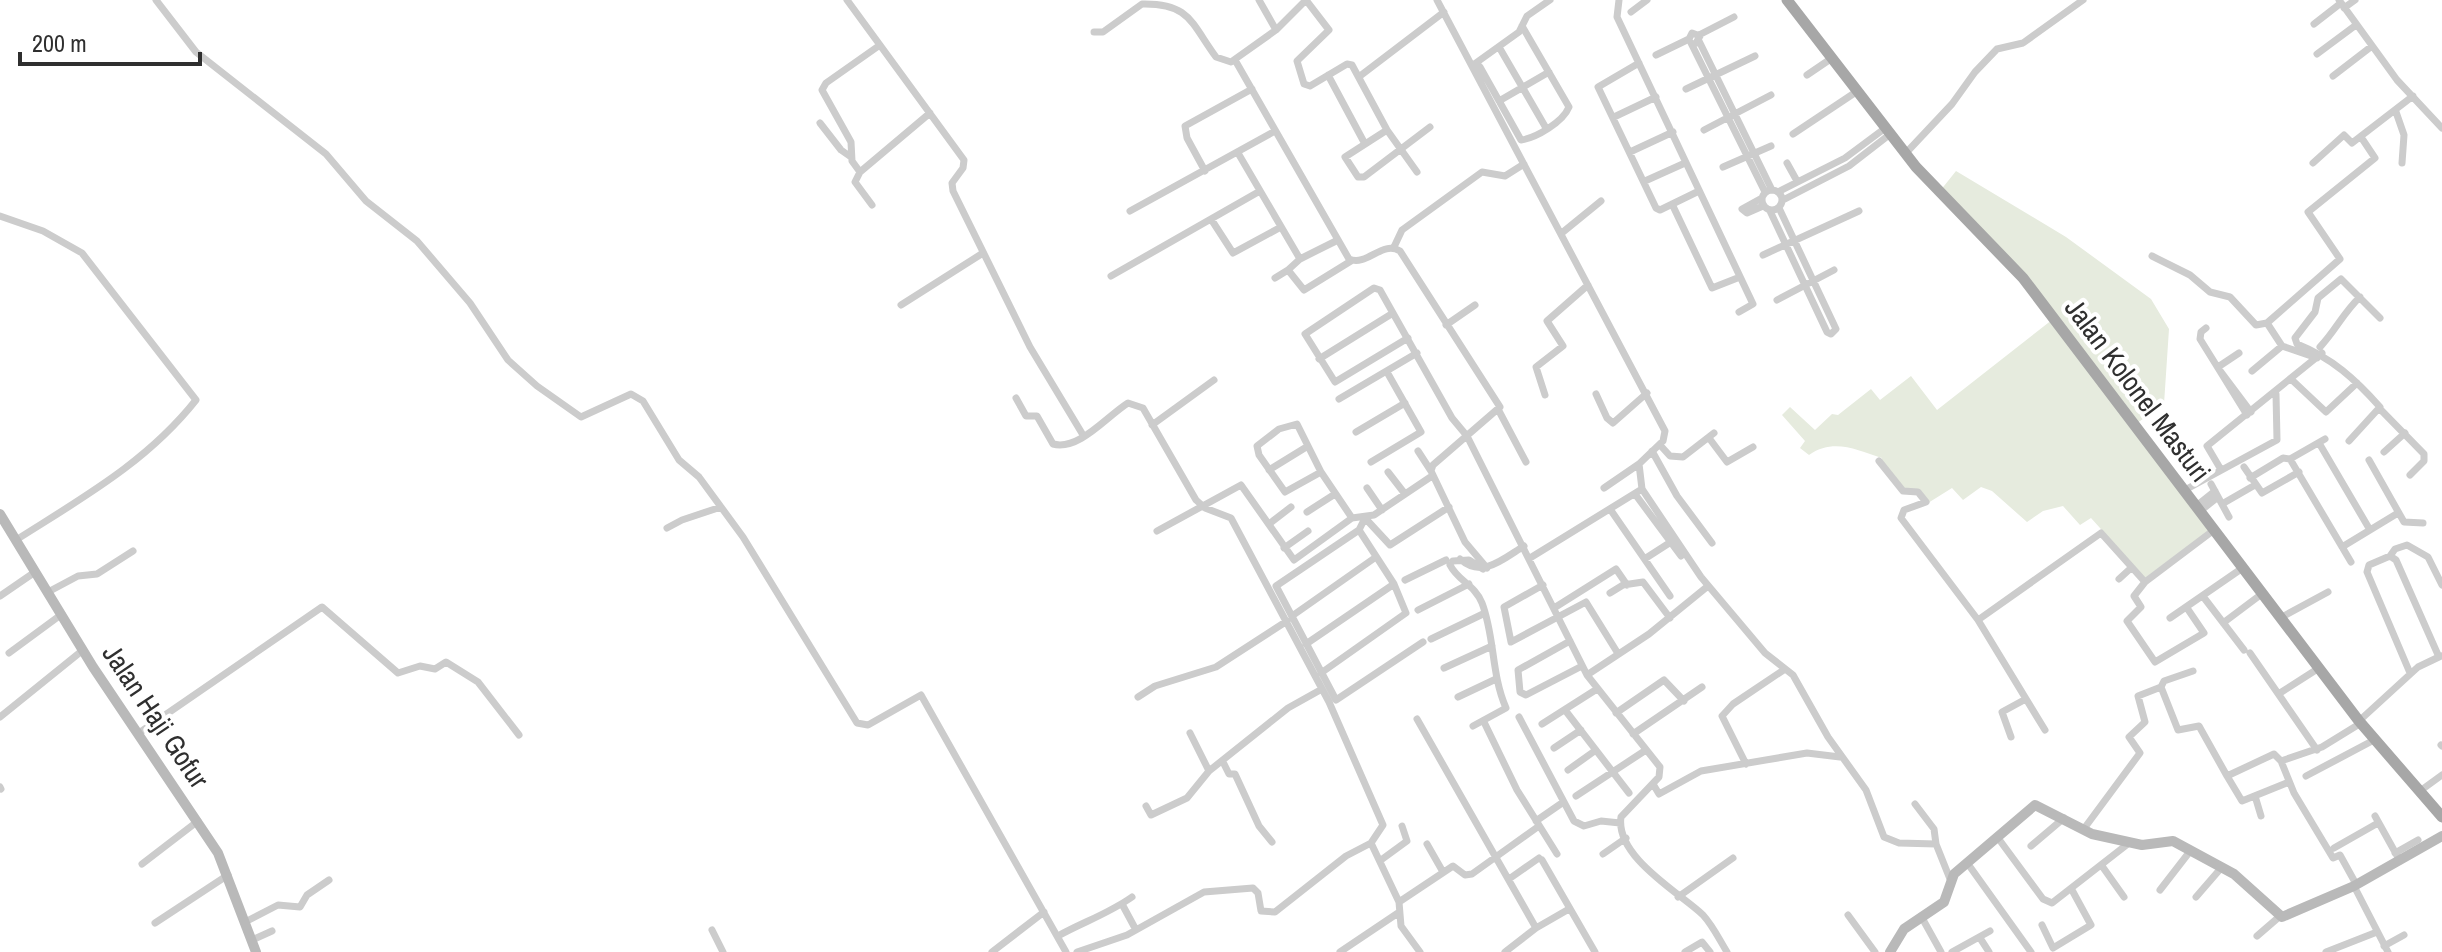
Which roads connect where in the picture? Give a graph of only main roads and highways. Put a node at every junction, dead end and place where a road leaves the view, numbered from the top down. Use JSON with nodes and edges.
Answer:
{"nodes":[{"id":1,"x":1787,"y":0,"type":"edge"},
{"id":2,"x":2441,"y":812,"type":"edge"}],
"edges":[{"from":1,"to":2,"type":"main road","name":"Jalan Kolonel Masturi"}]}
